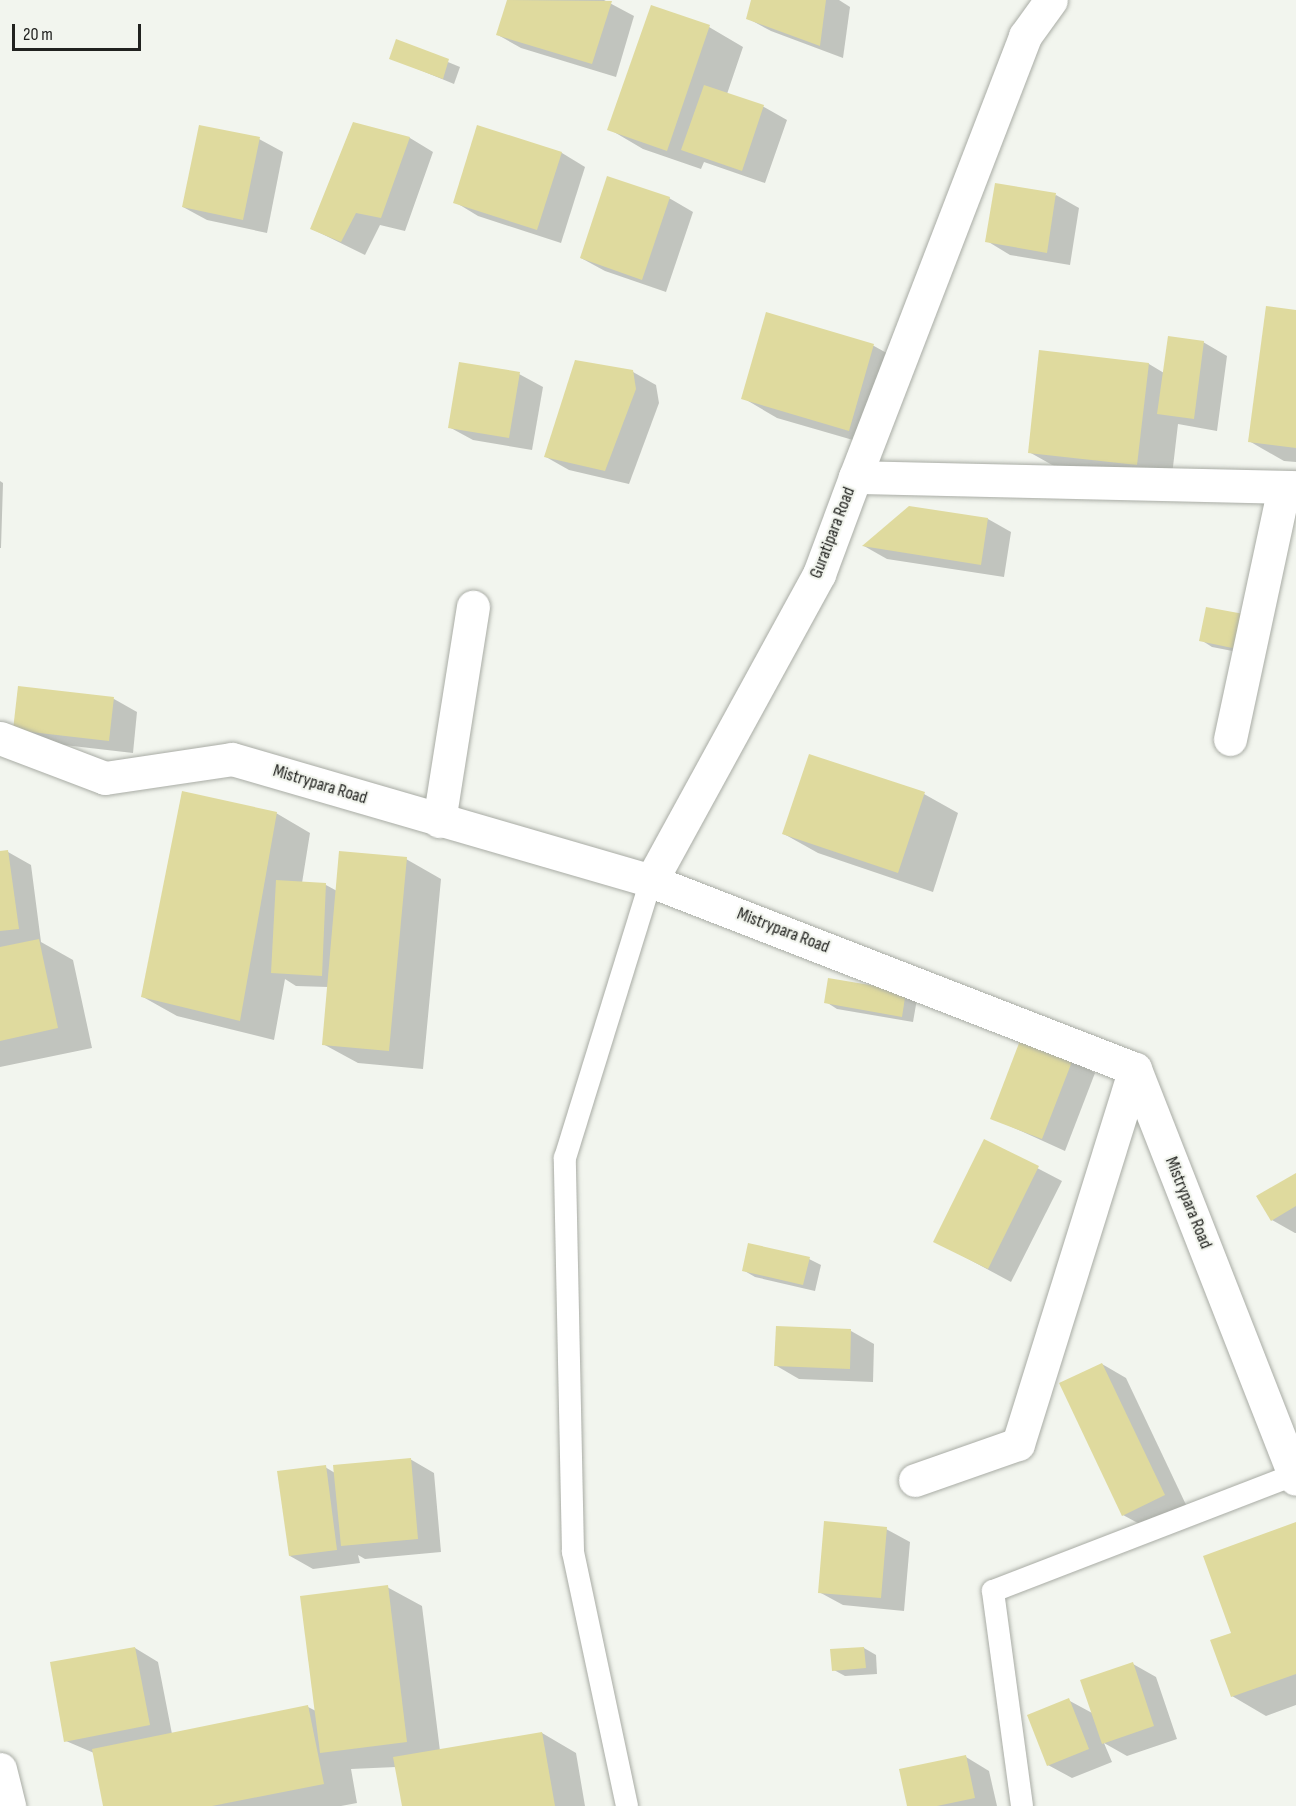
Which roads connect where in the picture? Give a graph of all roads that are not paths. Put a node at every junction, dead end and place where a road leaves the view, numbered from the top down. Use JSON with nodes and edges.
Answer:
{"nodes":[{"id":1,"x":1051,"y":0,"type":"edge"},
{"id":2,"x":855,"y":477,"type":"junction"},
{"id":3,"x":1290,"y":487,"type":"edge"},
{"id":4,"x":473,"y":607,"type":"dead end"},
{"id":5,"x":0,"y":738,"type":"edge"},
{"id":6,"x":1230,"y":739,"type":"dead end"},
{"id":7,"x":439,"y":820,"type":"junction"},
{"id":8,"x":651,"y":881,"type":"junction"},
{"id":9,"x":1135,"y":1069,"type":"junction"},
{"id":10,"x":1295,"y":1477,"type":"edge"},
{"id":11,"x":915,"y":1480,"type":"dead end"},
{"id":12,"x":627,"y":1806,"type":"edge"},
{"id":13,"x":1022,"y":1806,"type":"edge"}],
"edges":[{"from":1,"to":2,"type":"street"},
{"from":2,"to":3,"type":"street","name":"Guratipara Road"},
{"from":2,"to":8,"type":"street","name":"Guratipara Road"},
{"from":3,"to":6,"type":"street"},
{"from":4,"to":7,"type":"street"},
{"from":5,"to":7,"type":"street","name":"Mistrypara Road"},
{"from":7,"to":8,"type":"street","name":"Mistrypara Road"},
{"from":8,"to":9,"type":"street","name":"Mistrypara Road"},
{"from":8,"to":12,"type":"lane"},
{"from":9,"to":10,"type":"street","name":"Mistrypara Road"},
{"from":9,"to":11,"type":"street"},
{"from":10,"to":13,"type":"lane"}]}
